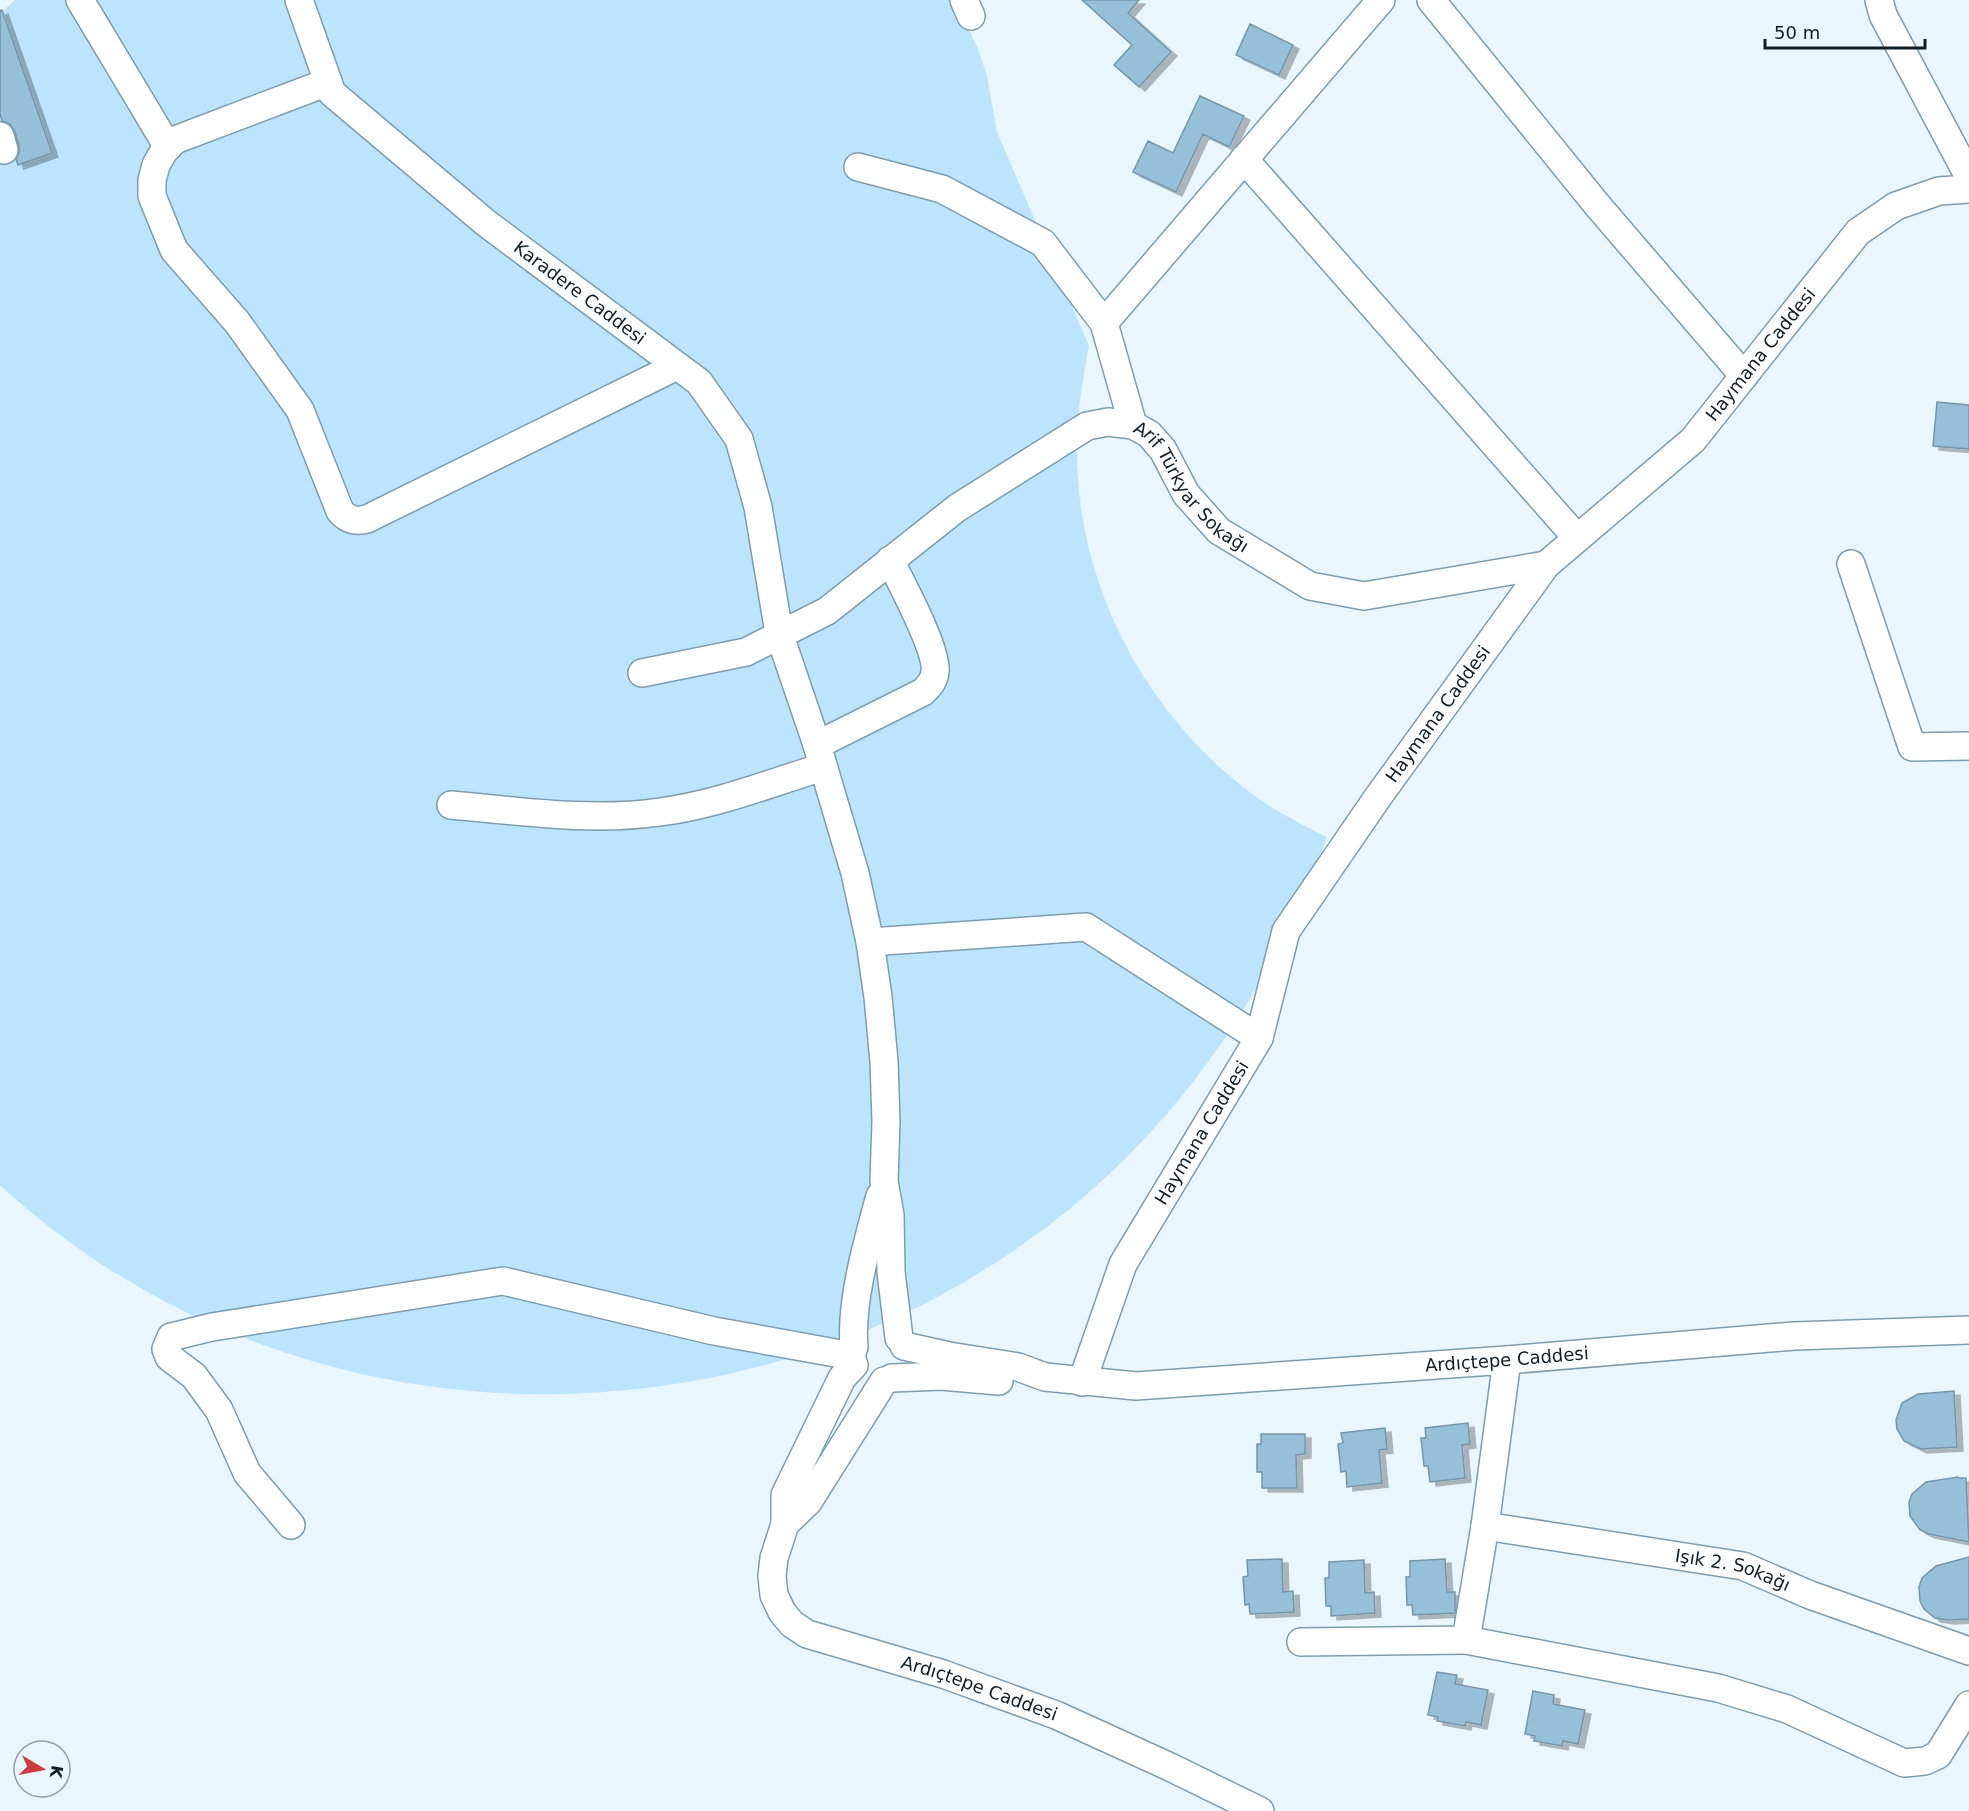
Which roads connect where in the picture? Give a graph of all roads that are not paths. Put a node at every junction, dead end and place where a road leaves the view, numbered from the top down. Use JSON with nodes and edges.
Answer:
{"nodes":[{"id":1,"x":80,"y":0,"type":"edge"},
{"id":2,"x":299,"y":0,"type":"edge"},
{"id":3,"x":1381,"y":0,"type":"edge"},
{"id":4,"x":1431,"y":0,"type":"edge"},
{"id":5,"x":1879,"y":0,"type":"edge"},
{"id":6,"x":328,"y":82,"type":"junction"},
{"id":7,"x":168,"y":147,"type":"junction"},
{"id":8,"x":1244,"y":159,"type":"junction"},
{"id":9,"x":858,"y":166,"type":"dead end"},
{"id":10,"x":1969,"y":177,"type":"edge"},
{"id":11,"x":1969,"y":189,"type":"edge"},
{"id":12,"x":1104,"y":323,"type":"junction"},
{"id":13,"x":677,"y":366,"type":"junction"},
{"id":14,"x":1744,"y":376,"type":"junction"},
{"id":15,"x":1133,"y":425,"type":"junction"},
{"id":16,"x":1577,"y":538,"type":"junction"},
{"id":17,"x":890,"y":560,"type":"junction"},
{"id":18,"x":1851,"y":564,"type":"dead end"},
{"id":19,"x":1546,"y":565,"type":"junction"},
{"id":20,"x":779,"y":633,"type":"junction"},
{"id":21,"x":642,"y":673,"type":"dead end"},
{"id":22,"x":1969,"y":746,"type":"edge"},
{"id":23,"x":820,"y":756,"type":"junction"},
{"id":24,"x":451,"y":805,"type":"dead end"},
{"id":25,"x":870,"y":942,"type":"junction"},
{"id":26,"x":1259,"y":1038,"type":"junction"},
{"id":27,"x":884,"y":1180,"type":"junction"},
{"id":28,"x":1969,"y":1330,"type":"edge"},
{"id":29,"x":901,"y":1342,"type":"junction"},
{"id":30,"x":853,"y":1356,"type":"junction"},
{"id":31,"x":1507,"y":1360,"type":"junction"},
{"id":32,"x":1045,"y":1377,"type":"junction"},
{"id":33,"x":888,"y":1380,"type":"junction"},
{"id":34,"x":1082,"y":1382,"type":"junction"},
{"id":35,"x":785,"y":1524,"type":"junction"},
{"id":36,"x":291,"y":1526,"type":"dead end"},
{"id":37,"x":1485,"y":1526,"type":"junction"},
{"id":38,"x":1466,"y":1640,"type":"junction"},
{"id":39,"x":1301,"y":1642,"type":"dead end"},
{"id":40,"x":1969,"y":1651,"type":"edge"},
{"id":41,"x":1969,"y":1705,"type":"edge"},
{"id":42,"x":1260,"y":1811,"type":"edge"}],
"edges":[{"from":1,"to":7,"type":"street"},
{"from":2,"to":6,"type":"street","name":"Karadere Caddesi"},
{"from":3,"to":8,"type":"street"},
{"from":4,"to":14,"type":"street"},
{"from":5,"to":10,"type":"street"},
{"from":6,"to":7,"type":"street"},
{"from":6,"to":13,"type":"street","name":"Karadere Caddesi"},
{"from":7,"to":13,"type":"street"},
{"from":8,"to":12,"type":"street"},
{"from":8,"to":16,"type":"street"},
{"from":9,"to":12,"type":"street"},
{"from":11,"to":14,"type":"street","name":"Haymana Caddesi"},
{"from":12,"to":15,"type":"street"},
{"from":13,"to":20,"type":"street","name":"Karadere Caddesi"},
{"from":14,"to":16,"type":"street","name":"Haymana Caddesi"},
{"from":15,"to":17,"type":"street","name":"Arif Türkyar Sokağı"},
{"from":15,"to":19,"type":"street","name":"Arif Türkyar Sokağı"},
{"from":16,"to":19,"type":"street","name":"Haymana Caddesi"},
{"from":17,"to":20,"type":"street","name":"Arif Türkyar Sokağı"},
{"from":17,"to":23,"type":"street"},
{"from":18,"to":22,"type":"street"},
{"from":19,"to":26,"type":"street","name":"Haymana Caddesi"},
{"from":20,"to":21,"type":"street","name":"Arif Türkyar Sokağı"},
{"from":20,"to":23,"type":"street","name":"Karadere Caddesi"},
{"from":23,"to":24,"type":"street"},
{"from":23,"to":25,"type":"street","name":"Karadere Caddesi"},
{"from":25,"to":26,"type":"street"},
{"from":25,"to":27,"type":"street","name":"Karadere Caddesi"},
{"from":26,"to":34,"type":"street","name":"Haymana Caddesi"},
{"from":27,"to":29,"type":"street"},
{"from":27,"to":30,"type":"street"},
{"from":28,"to":31,"type":"street","name":"Ardıçtepe Caddesi"},
{"from":29,"to":30,"type":"street"},
{"from":29,"to":32,"type":"street","name":"Ardıçtepe Caddesi"},
{"from":29,"to":33,"type":"street"},
{"from":30,"to":33,"type":"street"},
{"from":30,"to":35,"type":"street","name":"Ardıçtepe Caddesi"},
{"from":30,"to":36,"type":"street"},
{"from":31,"to":34,"type":"street","name":"Ardıçtepe Caddesi"},
{"from":31,"to":37,"type":"street"},
{"from":32,"to":33,"type":"street","name":"Ardıçtepe Caddesi"},
{"from":32,"to":34,"type":"street","name":"Ardıçtepe Caddesi"},
{"from":33,"to":35,"type":"street","name":"Ardıçtepe Caddesi"},
{"from":35,"to":42,"type":"street","name":"Ardıçtepe Caddesi"},
{"from":37,"to":38,"type":"street"},
{"from":37,"to":40,"type":"street","name":"Işık 2. Sokağı"},
{"from":38,"to":39,"type":"street"},
{"from":38,"to":41,"type":"street"}]}
